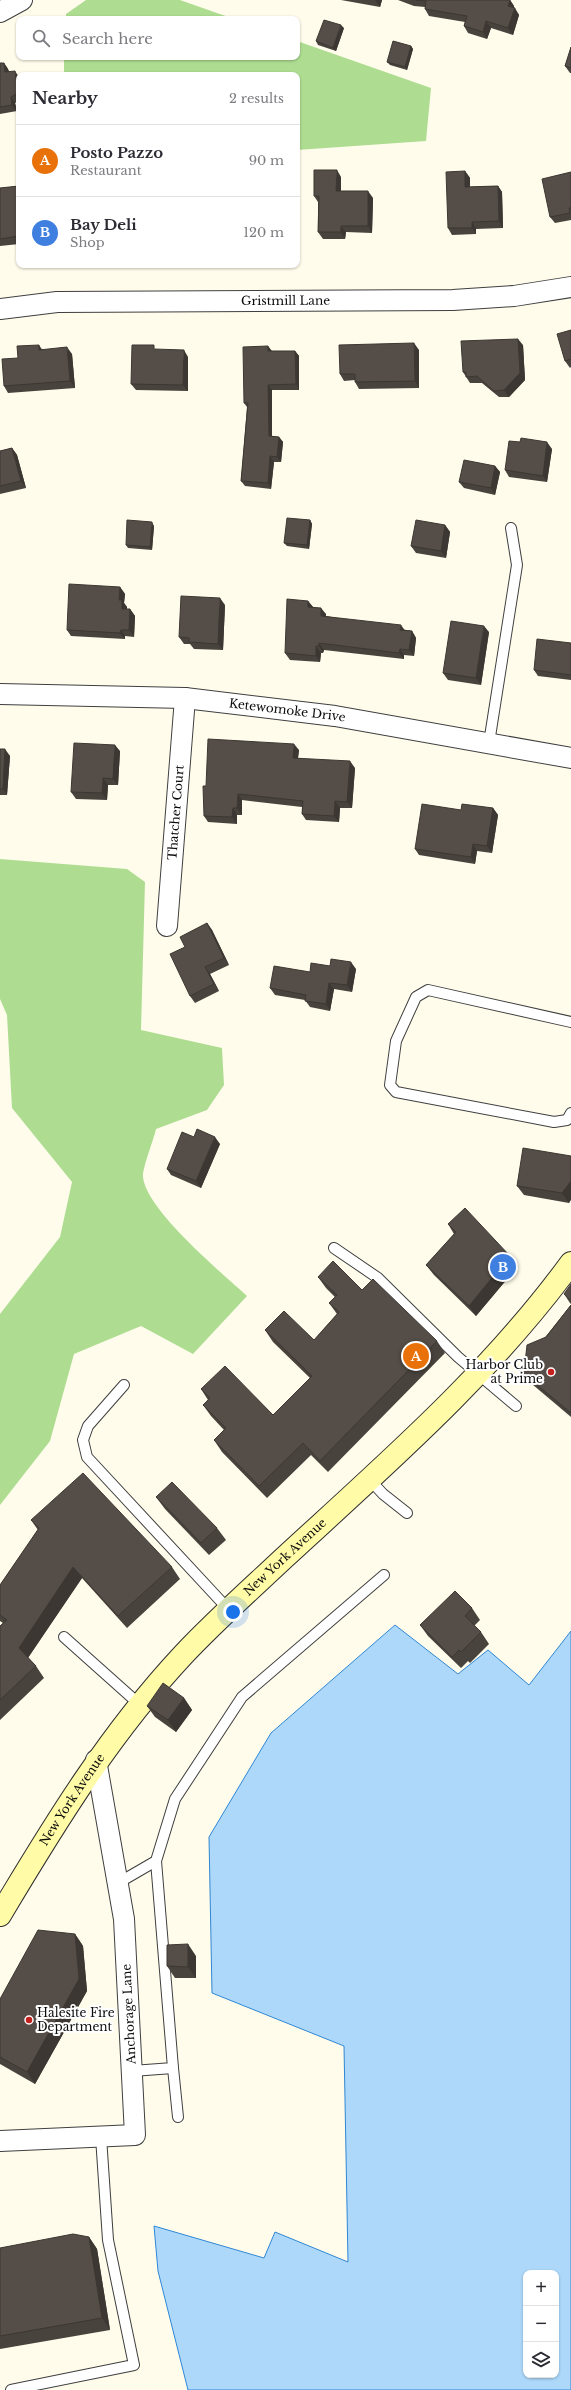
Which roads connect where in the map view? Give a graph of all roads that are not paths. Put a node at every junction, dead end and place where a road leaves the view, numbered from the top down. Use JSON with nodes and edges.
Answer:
{"nodes":[{"id":1,"x":22,"y":0,"type":"edge"},
{"id":2,"x":0,"y":12,"type":"edge"},
{"id":3,"x":571,"y":287,"type":"edge"},
{"id":4,"x":0,"y":309,"type":"edge"},
{"id":5,"x":510,"y":528,"type":"dead end"},
{"id":6,"x":0,"y":694,"type":"edge"},
{"id":7,"x":185,"y":698,"type":"junction"},
{"id":8,"x":489,"y":743,"type":"junction"},
{"id":9,"x":571,"y":758,"type":"edge"},
{"id":10,"x":167,"y":926,"type":"dead end"},
{"id":11,"x":571,"y":1022,"type":"edge"},
{"id":12,"x":571,"y":1113,"type":"edge"},
{"id":13,"x":334,"y":1248,"type":"dead end"},
{"id":14,"x":571,"y":1263,"type":"edge"},
{"id":15,"x":478,"y":1374,"type":"junction"},
{"id":16,"x":124,"y":1385,"type":"dead end"},
{"id":17,"x":516,"y":1406,"type":"dead end"},
{"id":18,"x":369,"y":1479,"type":"junction"},
{"id":19,"x":407,"y":1513,"type":"dead end"},
{"id":20,"x":384,"y":1574,"type":"dead end"},
{"id":21,"x":229,"y":1610,"type":"junction"},
{"id":22,"x":64,"y":1637,"type":"dead end"},
{"id":23,"x":139,"y":1704,"type":"junction"},
{"id":24,"x":96,"y":1760,"type":"junction"},
{"id":25,"x":156,"y":1861,"type":"junction"},
{"id":26,"x":118,"y":1883,"type":"junction"},
{"id":27,"x":0,"y":1915,"type":"edge"},
{"id":28,"x":173,"y":2068,"type":"junction"},
{"id":29,"x":132,"y":2071,"type":"junction"},
{"id":30,"x":178,"y":2117,"type":"dead end"},
{"id":31,"x":101,"y":2137,"type":"junction"},
{"id":32,"x":0,"y":2141,"type":"edge"},
{"id":33,"x":11,"y":2390,"type":"edge"}],
"edges":[{"from":1,"to":2,"type":"street"},
{"from":3,"to":4,"type":"street","name":"Gristmill Lane"},
{"from":5,"to":8,"type":"lane"},
{"from":6,"to":7,"type":"street","name":"Ketewomoke Drive"},
{"from":7,"to":8,"type":"street","name":"Ketewomoke Drive"},
{"from":7,"to":10,"type":"street","name":"Thatcher Court"},
{"from":8,"to":9,"type":"street","name":"Ketewomoke Drive"},
{"from":11,"to":12,"type":"lane"},
{"from":13,"to":15,"type":"lane"},
{"from":14,"to":15,"type":"street","name":"New York Avenue"},
{"from":15,"to":17,"type":"lane"},
{"from":15,"to":18,"type":"street","name":"New York Avenue"},
{"from":16,"to":21,"type":"lane"},
{"from":18,"to":19,"type":"lane"},
{"from":18,"to":21,"type":"street","name":"New York Avenue"},
{"from":20,"to":25,"type":"lane"},
{"from":21,"to":23,"type":"street","name":"New York Avenue"},
{"from":22,"to":23,"type":"lane"},
{"from":23,"to":24,"type":"street","name":"New York Avenue"},
{"from":24,"to":26,"type":"street","name":"Anchorage Lane"},
{"from":24,"to":27,"type":"street","name":"New York Avenue"},
{"from":25,"to":26,"type":"lane"},
{"from":25,"to":28,"type":"lane"},
{"from":26,"to":29,"type":"street","name":"Anchorage Lane"},
{"from":28,"to":29,"type":"lane"},
{"from":28,"to":30,"type":"lane"},
{"from":29,"to":31,"type":"street","name":"Anchorage Lane"},
{"from":31,"to":32,"type":"street","name":"Anchorage Lane"},
{"from":31,"to":33,"type":"lane"}]}
